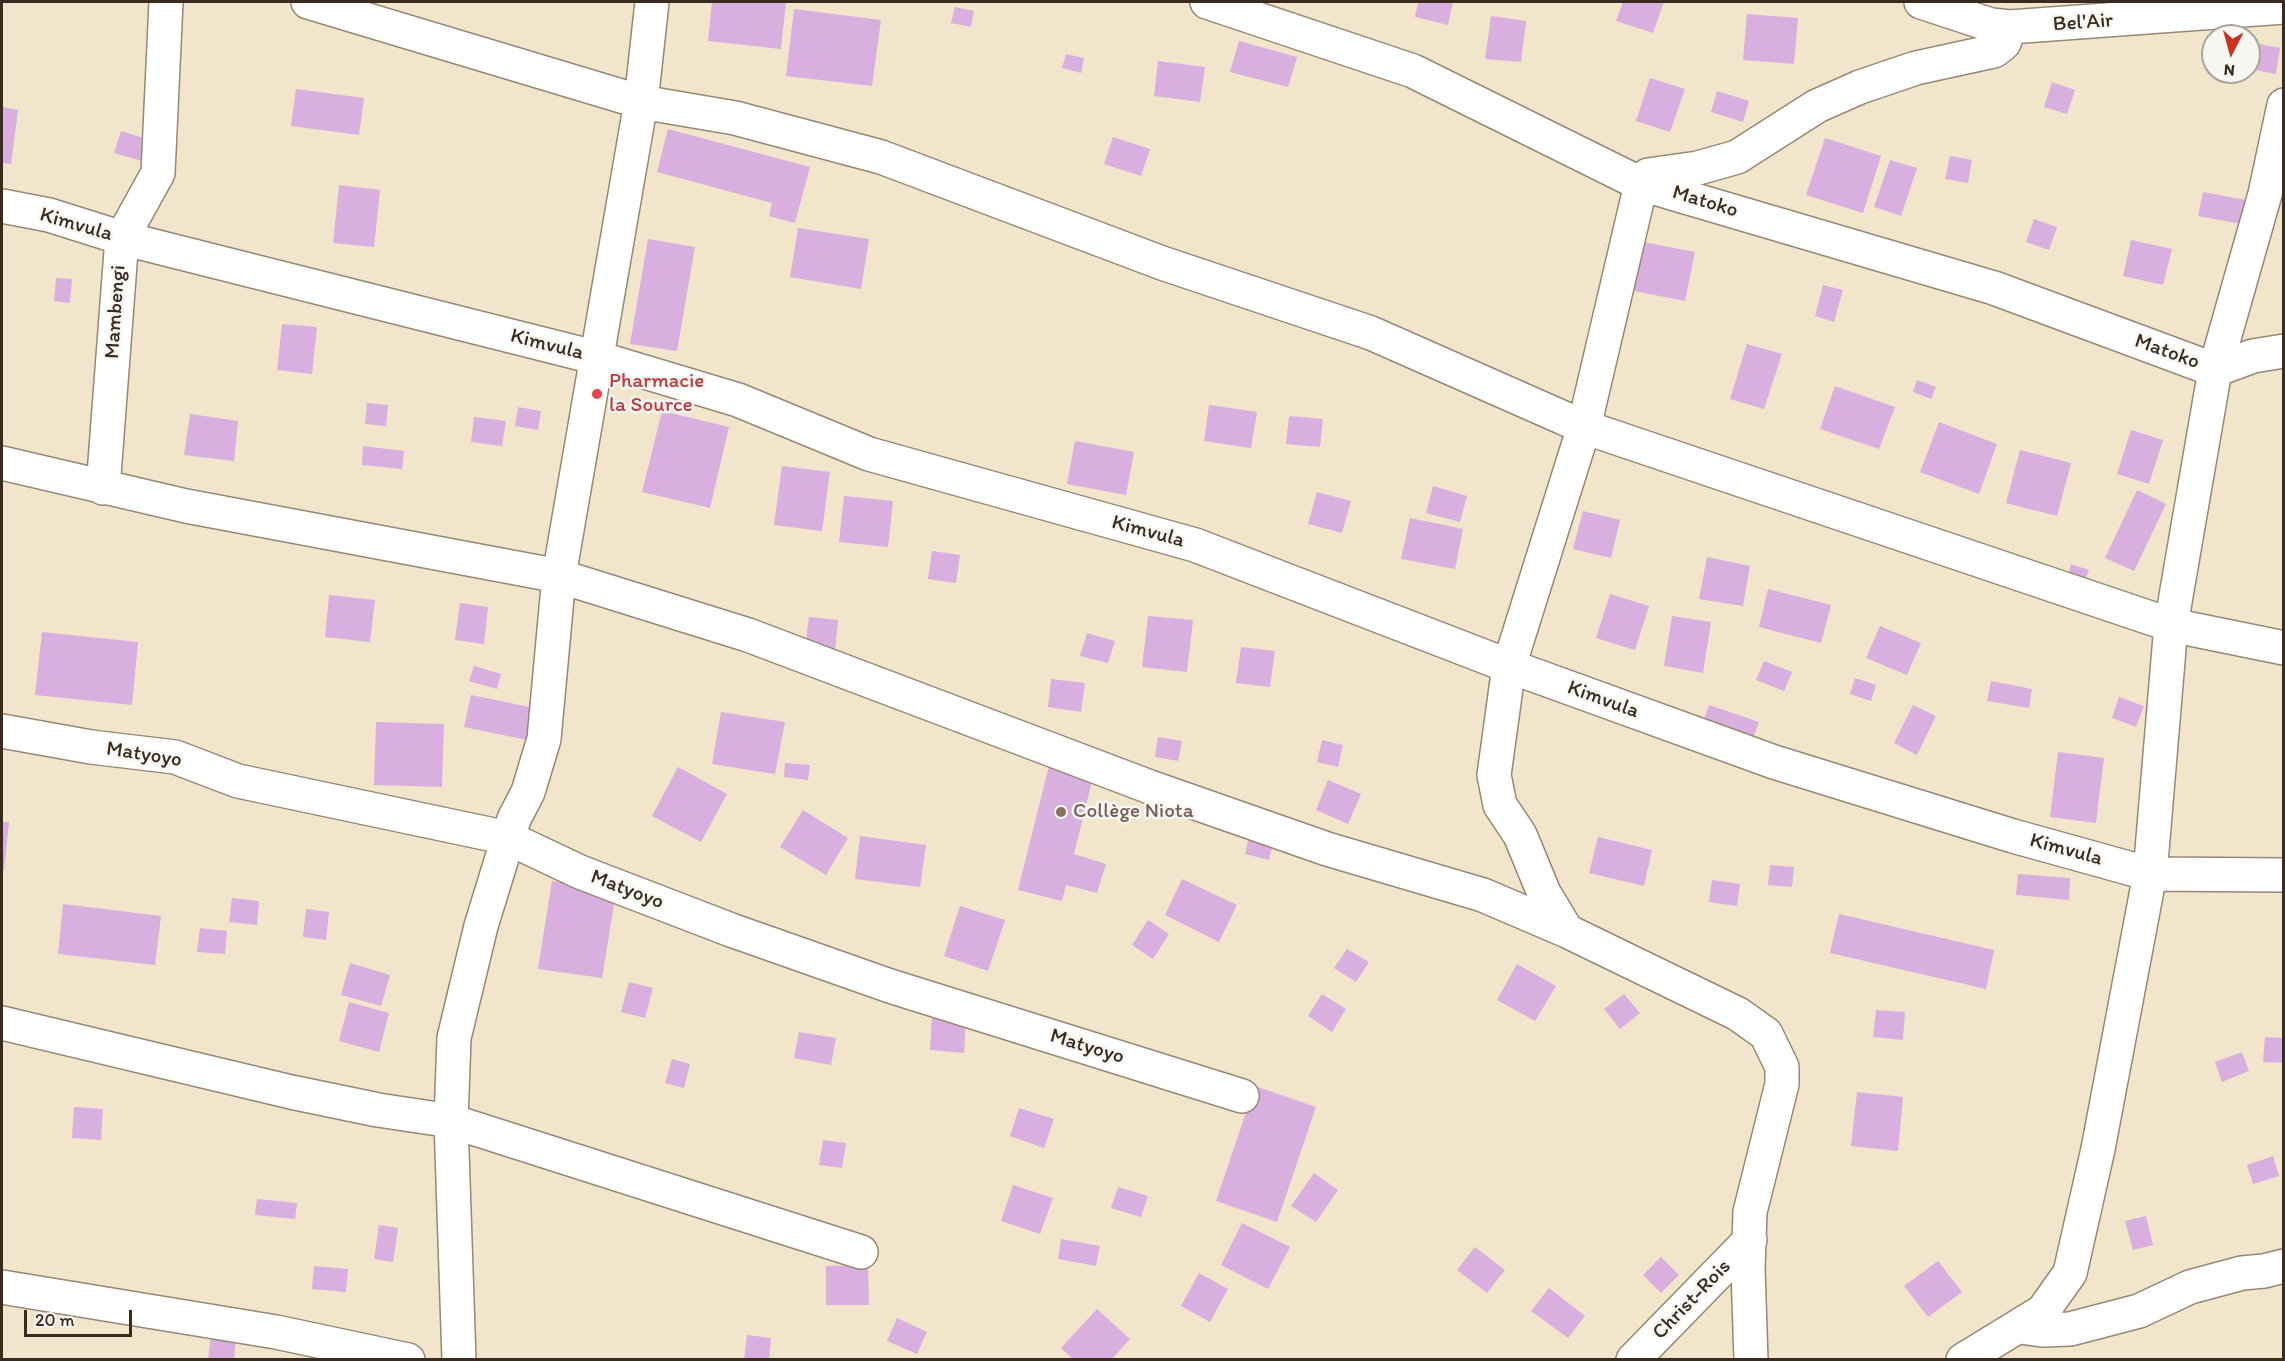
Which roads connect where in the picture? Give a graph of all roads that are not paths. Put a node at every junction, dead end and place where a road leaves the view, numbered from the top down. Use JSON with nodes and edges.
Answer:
{"nodes":[{"id":1,"x":166,"y":2,"type":"edge"},
{"id":2,"x":308,"y":2,"type":"edge"},
{"id":3,"x":652,"y":2,"type":"edge"},
{"id":4,"x":1207,"y":2,"type":"edge"},
{"id":5,"x":1933,"y":3,"type":"edge"},
{"id":6,"x":2283,"y":7,"type":"edge"},
{"id":7,"x":2010,"y":27,"type":"junction"},
{"id":8,"x":641,"y":102,"type":"junction"},
{"id":9,"x":2283,"y":105,"type":"edge"},
{"id":10,"x":1641,"y":183,"type":"junction"},
{"id":11,"x":2,"y":206,"type":"edge"},
{"id":12,"x":122,"y":238,"type":"junction"},
{"id":13,"x":2283,"y":351,"type":"edge"},
{"id":14,"x":598,"y":358,"type":"junction"},
{"id":15,"x":2215,"y":370,"type":"junction"},
{"id":16,"x":1584,"y":427,"type":"junction"},
{"id":17,"x":2,"y":463,"type":"edge"},
{"id":18,"x":103,"y":488,"type":"junction"},
{"id":19,"x":560,"y":576,"type":"junction"},
{"id":20,"x":2171,"y":626,"type":"junction"},
{"id":21,"x":2283,"y":648,"type":"edge"},
{"id":22,"x":1509,"y":666,"type":"junction"},
{"id":23,"x":2,"y":730,"type":"edge"},
{"id":24,"x":508,"y":838,"type":"junction"},
{"id":25,"x":2150,"y":874,"type":"junction"},
{"id":26,"x":2283,"y":875,"type":"edge"},
{"id":27,"x":1567,"y":931,"type":"junction"},
{"id":28,"x":2,"y":1023,"type":"edge"},
{"id":29,"x":1242,"y":1096,"type":"dead end"},
{"id":30,"x":451,"y":1120,"type":"junction"},
{"id":31,"x":1750,"y":1240,"type":"junction"},
{"id":32,"x":861,"y":1252,"type":"dead end"},
{"id":33,"x":2283,"y":1266,"type":"edge"},
{"id":34,"x":2,"y":1287,"type":"edge"},
{"id":35,"x":2020,"y":1326,"type":"junction"},
{"id":36,"x":408,"y":1359,"type":"edge"},
{"id":37,"x":459,"y":1359,"type":"edge"},
{"id":38,"x":1633,"y":1359,"type":"edge"},
{"id":39,"x":1751,"y":1359,"type":"edge"},
{"id":40,"x":1963,"y":1359,"type":"edge"}],
"edges":[{"from":1,"to":12,"type":"street","name":"Mambengi"},
{"from":2,"to":8,"type":"street"},
{"from":3,"to":8,"type":"street"},
{"from":4,"to":10,"type":"street","name":"Matoko"},
{"from":5,"to":7,"type":"street","name":"Bel'Air"},
{"from":6,"to":7,"type":"street","name":"Bel'Air"},
{"from":7,"to":10,"type":"street"},
{"from":8,"to":14,"type":"street"},
{"from":8,"to":16,"type":"street"},
{"from":9,"to":15,"type":"street"},
{"from":10,"to":15,"type":"street","name":"Matoko"},
{"from":10,"to":16,"type":"street"},
{"from":11,"to":12,"type":"street","name":"Kimvula"},
{"from":12,"to":14,"type":"street","name":"Kimvula"},
{"from":12,"to":18,"type":"street","name":"Mambengi"},
{"from":13,"to":15,"type":"street"},
{"from":14,"to":19,"type":"street"},
{"from":14,"to":22,"type":"street","name":"Kimvula"},
{"from":15,"to":20,"type":"street"},
{"from":16,"to":20,"type":"street"},
{"from":16,"to":22,"type":"street"},
{"from":17,"to":18,"type":"street"},
{"from":18,"to":19,"type":"street"},
{"from":19,"to":24,"type":"street"},
{"from":19,"to":27,"type":"street"},
{"from":20,"to":21,"type":"street"},
{"from":20,"to":25,"type":"street"},
{"from":22,"to":25,"type":"street","name":"Kimvula"},
{"from":22,"to":27,"type":"street"},
{"from":23,"to":24,"type":"street","name":"Matyoyo"},
{"from":24,"to":29,"type":"street","name":"Matyoyo"},
{"from":24,"to":30,"type":"street"},
{"from":25,"to":26,"type":"street","name":"Kimvula"},
{"from":25,"to":35,"type":"street"},
{"from":27,"to":31,"type":"street"},
{"from":28,"to":30,"type":"street"},
{"from":30,"to":32,"type":"street"},
{"from":30,"to":37,"type":"street"},
{"from":31,"to":38,"type":"street","name":"Christ-Rois"},
{"from":31,"to":39,"type":"street"},
{"from":33,"to":35,"type":"street"},
{"from":34,"to":36,"type":"street"},
{"from":35,"to":40,"type":"street"}]}
